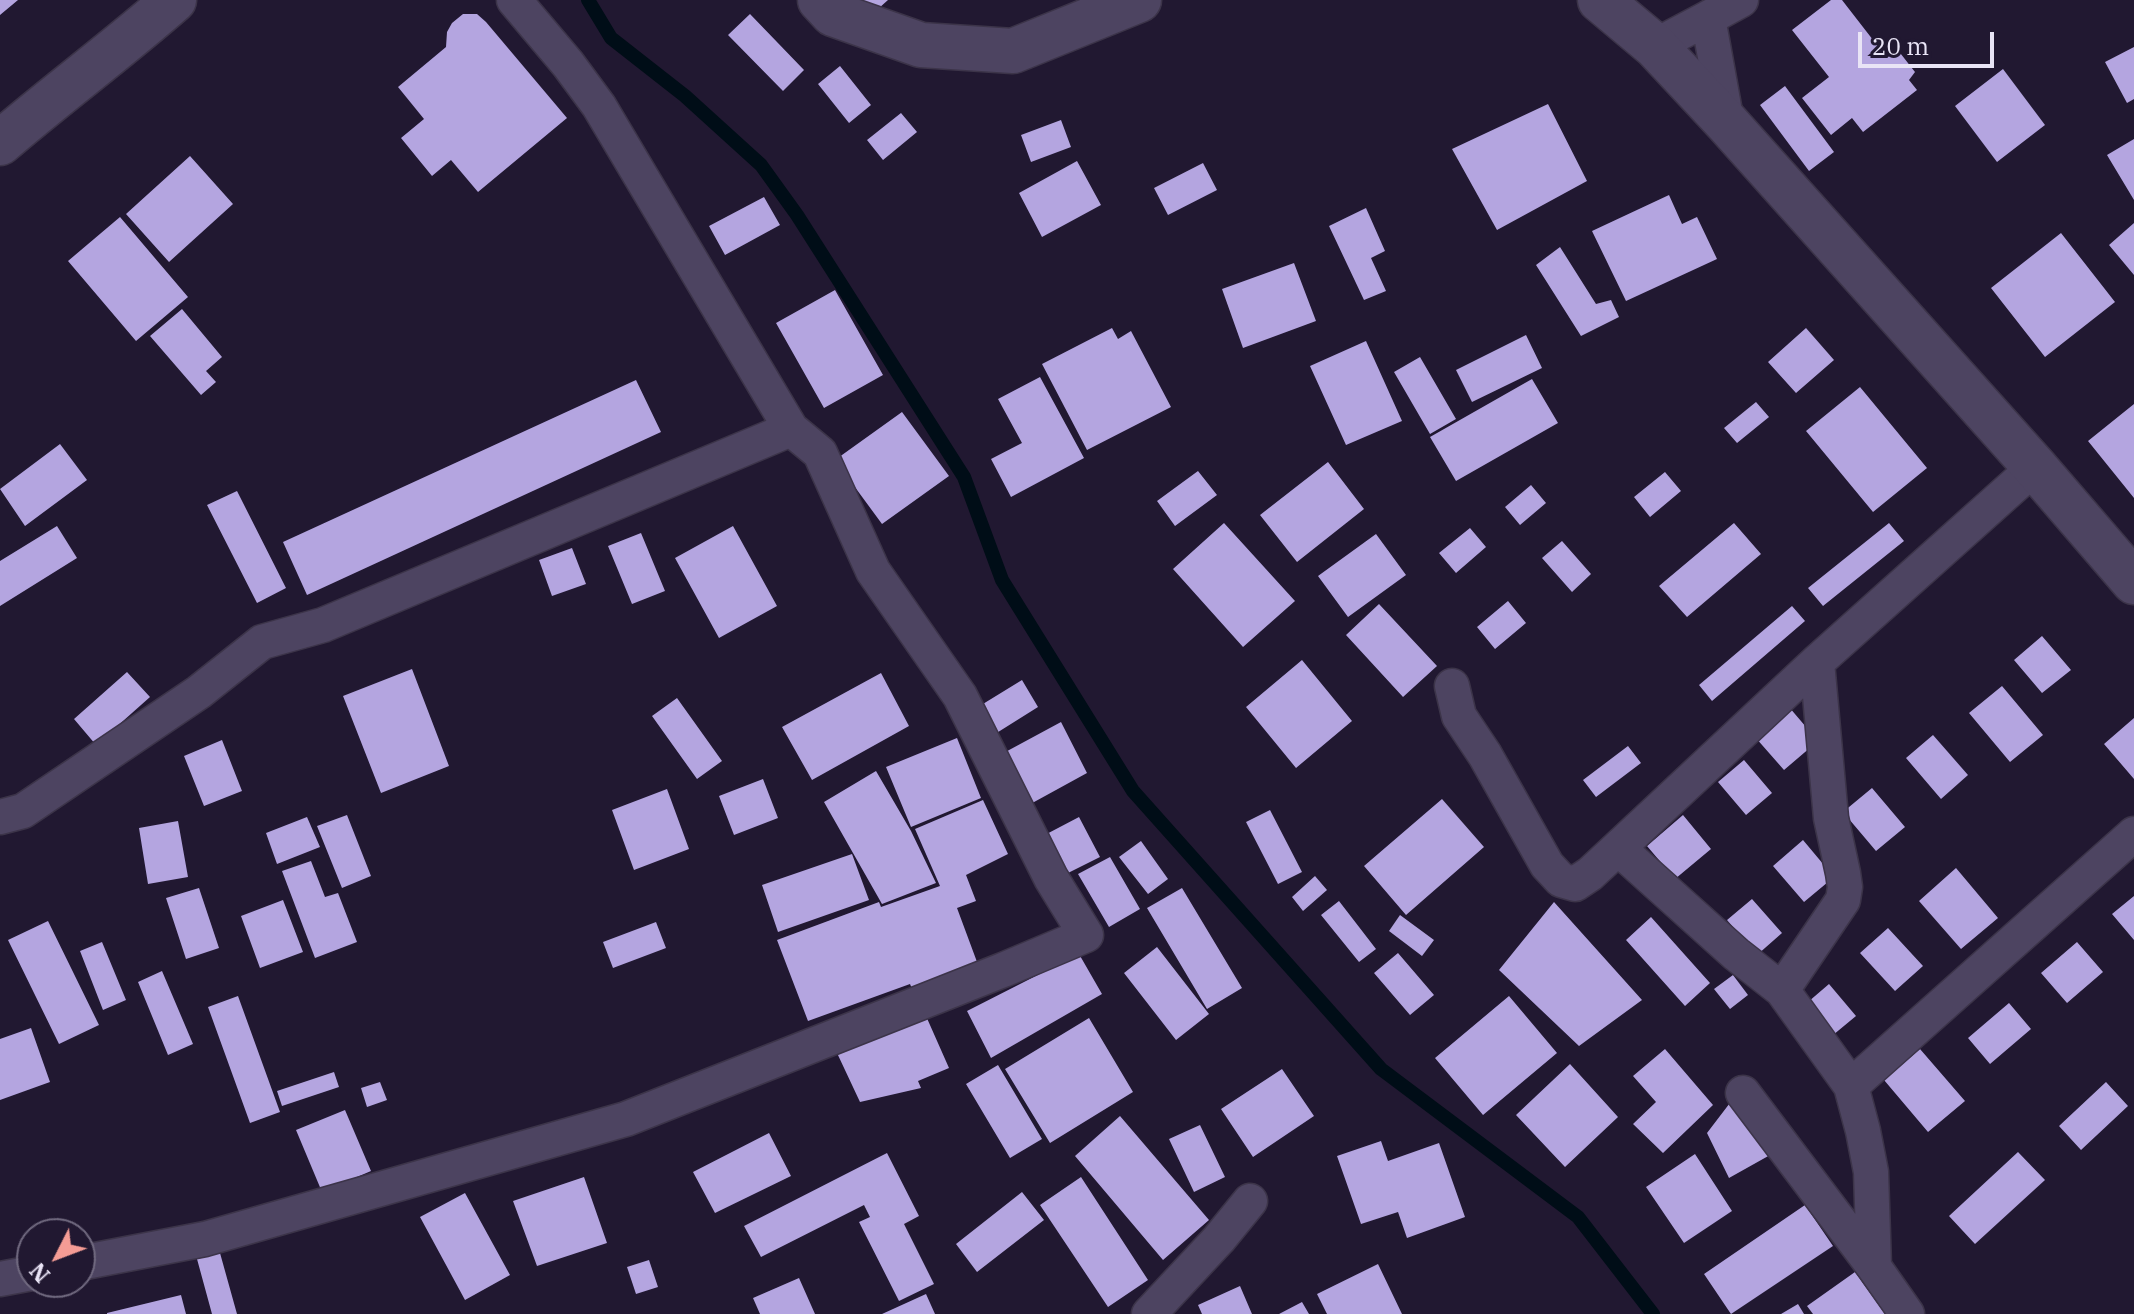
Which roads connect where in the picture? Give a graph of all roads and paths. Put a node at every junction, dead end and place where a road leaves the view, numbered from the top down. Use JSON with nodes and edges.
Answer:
{"nodes":[{"id":1,"x":174,"y":0,"type":"edge"},
{"id":2,"x":514,"y":0,"type":"edge"},
{"id":3,"x":820,"y":0,"type":"edge"},
{"id":4,"x":1139,"y":0,"type":"edge"},
{"id":5,"x":1600,"y":0,"type":"edge"},
{"id":6,"x":1741,"y":0,"type":"edge"},
{"id":7,"x":1708,"y":18,"type":"junction"},
{"id":8,"x":1655,"y":46,"type":"junction"},
{"id":9,"x":1727,"y":123,"type":"junction"},
{"id":10,"x":0,"y":143,"type":"edge"},
{"id":11,"x":791,"y":429,"type":"junction"},
{"id":12,"x":2035,"y":467,"type":"junction"},
{"id":13,"x":2134,"y":582,"type":"edge"},
{"id":14,"x":1817,"y":662,"type":"junction"},
{"id":15,"x":1452,"y":686,"type":"dead end"},
{"id":16,"x":0,"y":817,"type":"edge"},
{"id":17,"x":2134,"y":834,"type":"edge"},
{"id":18,"x":1618,"y":848,"type":"junction"},
{"id":19,"x":1782,"y":990,"type":"junction"},
{"id":20,"x":1851,"y":1086,"type":"junction"},
{"id":21,"x":1743,"y":1093,"type":"dead end"},
{"id":22,"x":1250,"y":1201,"type":"dead end"},
{"id":23,"x":96,"y":1260,"type":"edge"},
{"id":24,"x":1874,"y":1267,"type":"junction"},
{"id":25,"x":1149,"y":1314,"type":"edge"},
{"id":26,"x":1907,"y":1314,"type":"edge"}],
"edges":[{"from":1,"to":10,"type":"street"},
{"from":2,"to":11,"type":"street"},
{"from":3,"to":4,"type":"street"},
{"from":5,"to":8,"type":"street"},
{"from":6,"to":7,"type":"street"},
{"from":7,"to":8,"type":"street"},
{"from":7,"to":9,"type":"street"},
{"from":8,"to":9,"type":"street"},
{"from":9,"to":12,"type":"street"},
{"from":11,"to":16,"type":"street"},
{"from":11,"to":23,"type":"street"},
{"from":12,"to":13,"type":"street"},
{"from":12,"to":14,"type":"street"},
{"from":14,"to":18,"type":"street"},
{"from":14,"to":19,"type":"street"},
{"from":15,"to":18,"type":"street"},
{"from":17,"to":20,"type":"street"},
{"from":18,"to":19,"type":"street"},
{"from":19,"to":20,"type":"street"},
{"from":20,"to":24,"type":"street"},
{"from":21,"to":24,"type":"street"},
{"from":22,"to":25,"type":"street"},
{"from":24,"to":26,"type":"street"}]}
